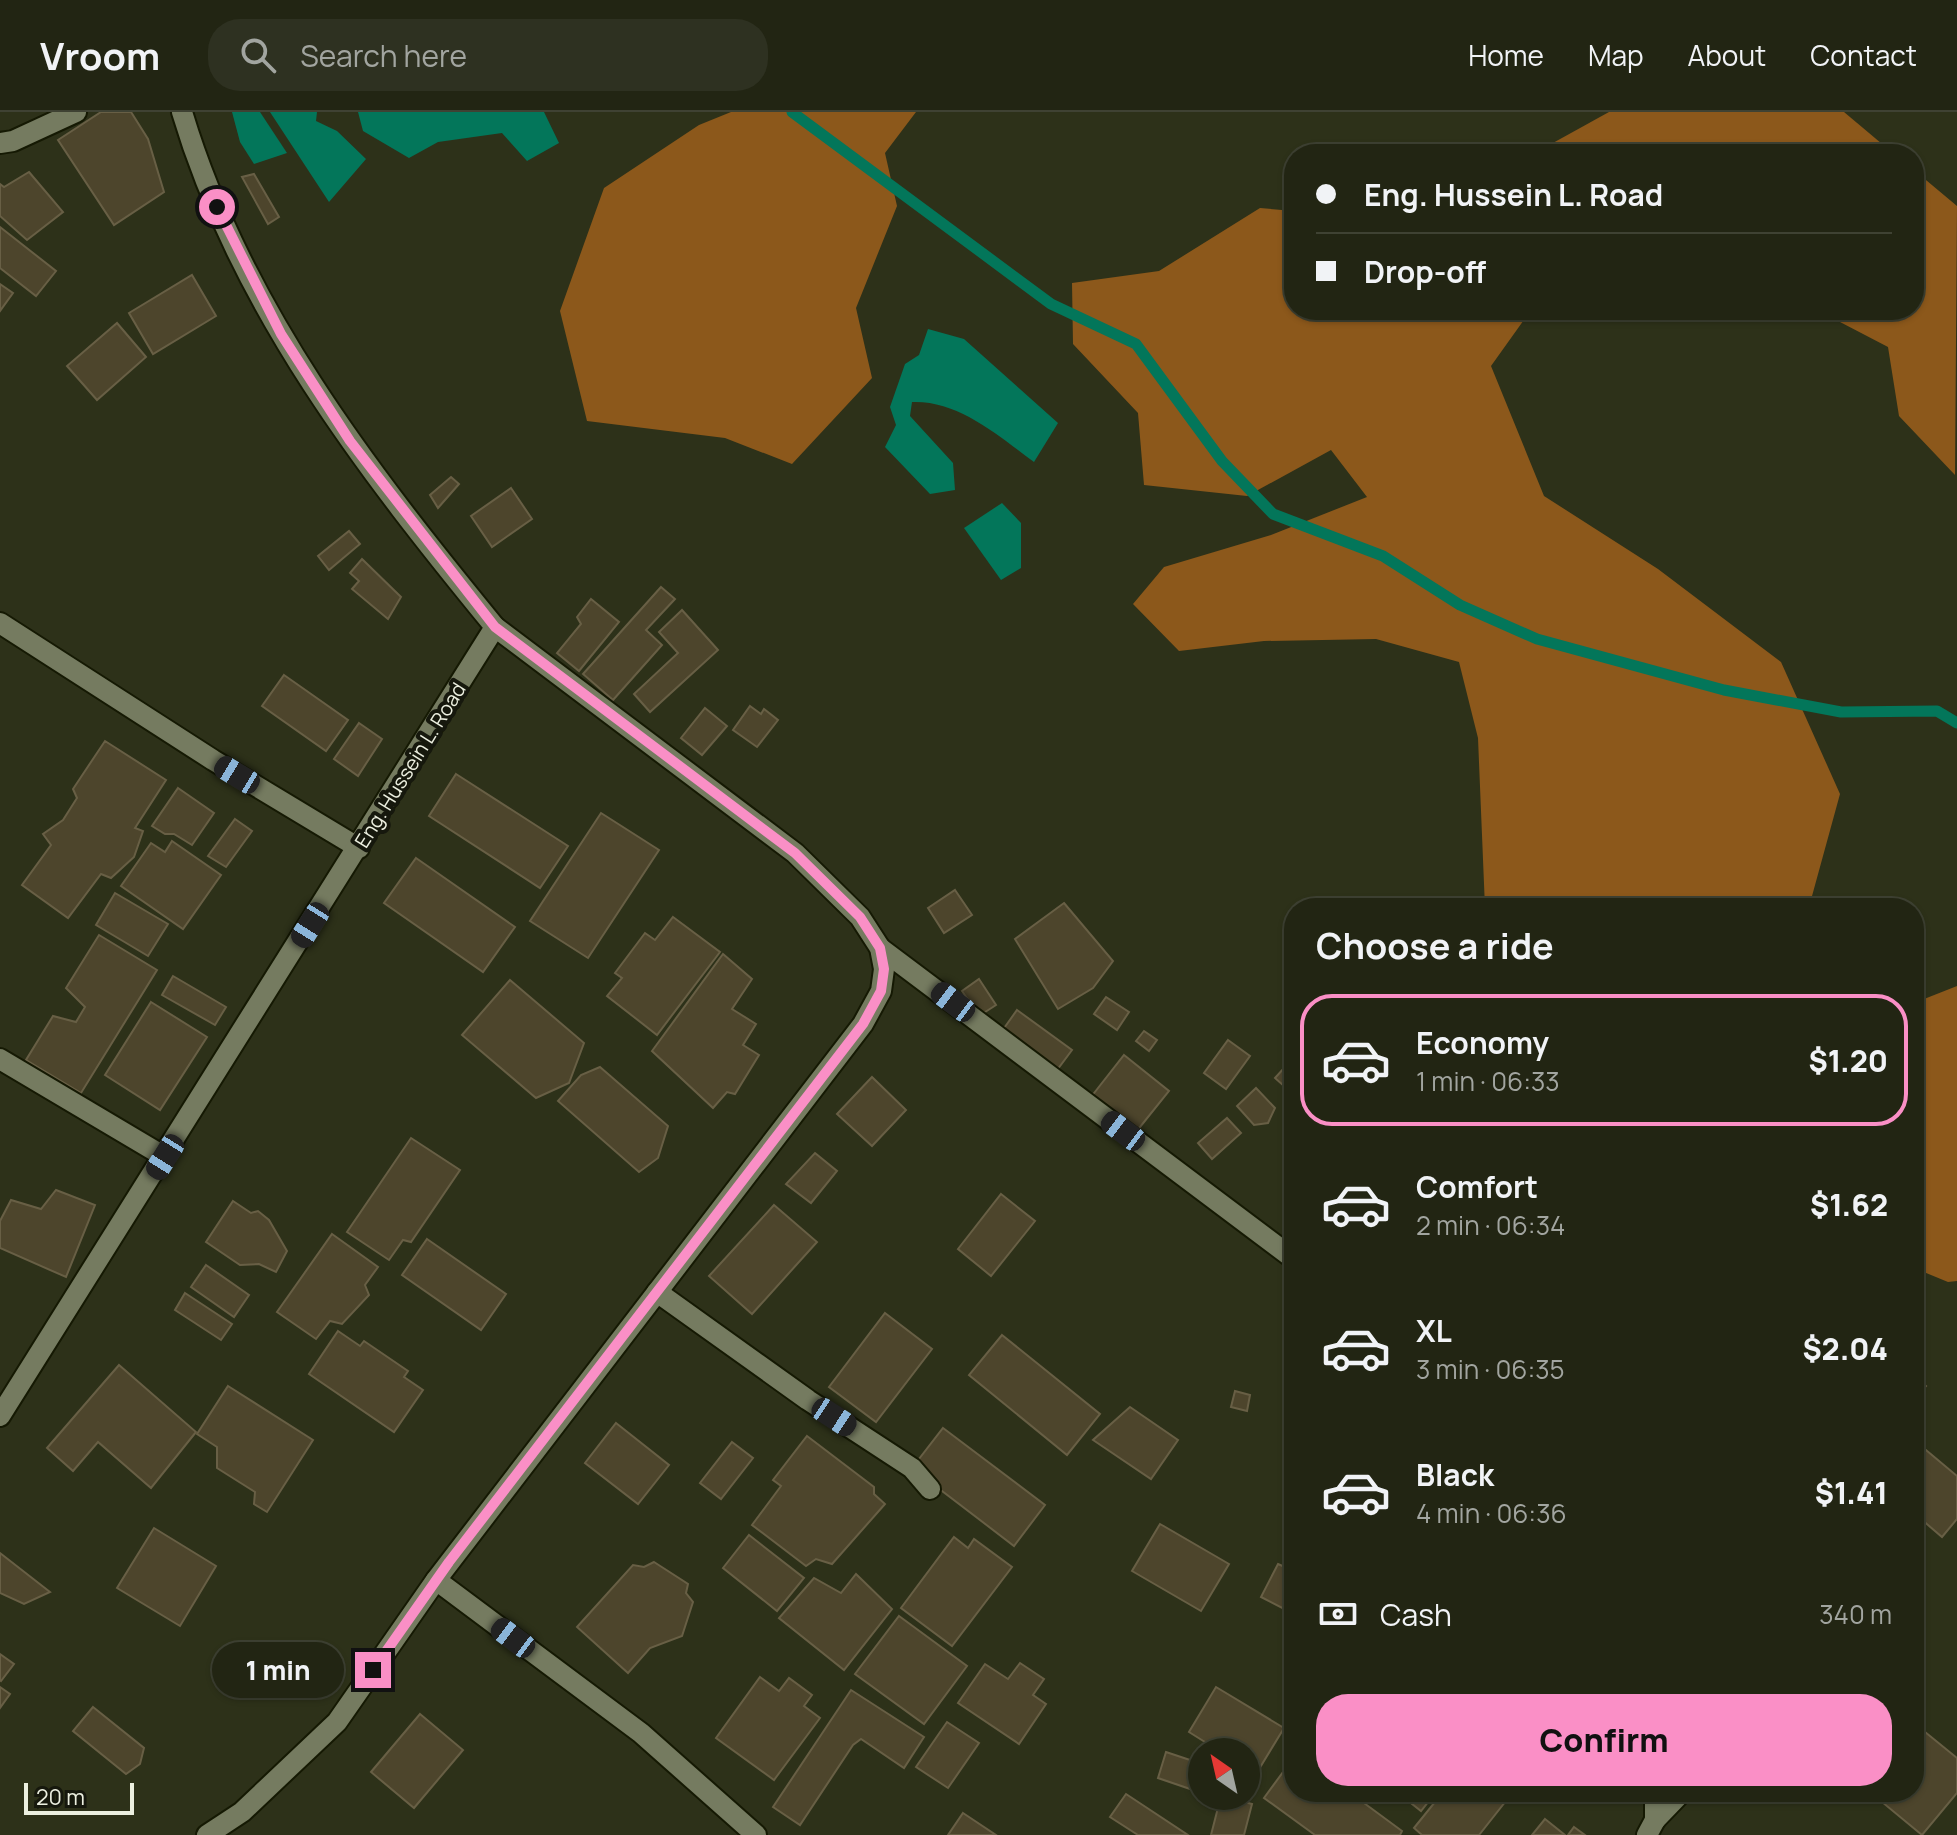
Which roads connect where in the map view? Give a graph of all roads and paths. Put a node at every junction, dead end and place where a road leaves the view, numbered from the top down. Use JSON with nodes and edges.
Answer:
{"nodes":[{"id":1,"x":76,"y":112,"type":"edge"},
{"id":2,"x":182,"y":112,"type":"edge"},
{"id":3,"x":0,"y":143,"type":"edge"},
{"id":4,"x":0,"y":623,"type":"edge"},
{"id":5,"x":495,"y":627,"type":"junction"},
{"id":6,"x":359,"y":848,"type":"junction"},
{"id":7,"x":880,"y":948,"type":"junction"},
{"id":8,"x":0,"y":1059,"type":"edge"},
{"id":9,"x":165,"y":1157,"type":"junction"},
{"id":10,"x":1284,"y":1251,"type":"edge"},
{"id":11,"x":657,"y":1292,"type":"junction"},
{"id":12,"x":0,"y":1416,"type":"edge"},
{"id":13,"x":930,"y":1489,"type":"dead end"},
{"id":14,"x":436,"y":1580,"type":"junction"},
{"id":15,"x":1654,"y":1802,"type":"edge"},
{"id":16,"x":1673,"y":1802,"type":"edge"},
{"id":17,"x":1651,"y":1828,"type":"edge"},
{"id":18,"x":207,"y":1835,"type":"edge"},
{"id":19,"x":756,"y":1835,"type":"edge"}],
"edges":[{"from":1,"to":3,"type":"street"},
{"from":2,"to":5,"type":"street"},
{"from":4,"to":6,"type":"street"},
{"from":5,"to":6,"type":"street","name":"Eng. Hussein L. Road"},
{"from":5,"to":7,"type":"street"},
{"from":6,"to":9,"type":"street","name":"Eng. Hussein L. Road"},
{"from":7,"to":10,"type":"street"},
{"from":7,"to":11,"type":"street"},
{"from":8,"to":9,"type":"street"},
{"from":9,"to":12,"type":"street","name":"Eng. Hussein L. Road"},
{"from":11,"to":13,"type":"street"},
{"from":11,"to":14,"type":"street"},
{"from":14,"to":18,"type":"street"},
{"from":14,"to":19,"type":"street"},
{"from":15,"to":17,"type":"street"},
{"from":16,"to":17,"type":"street"}]}
